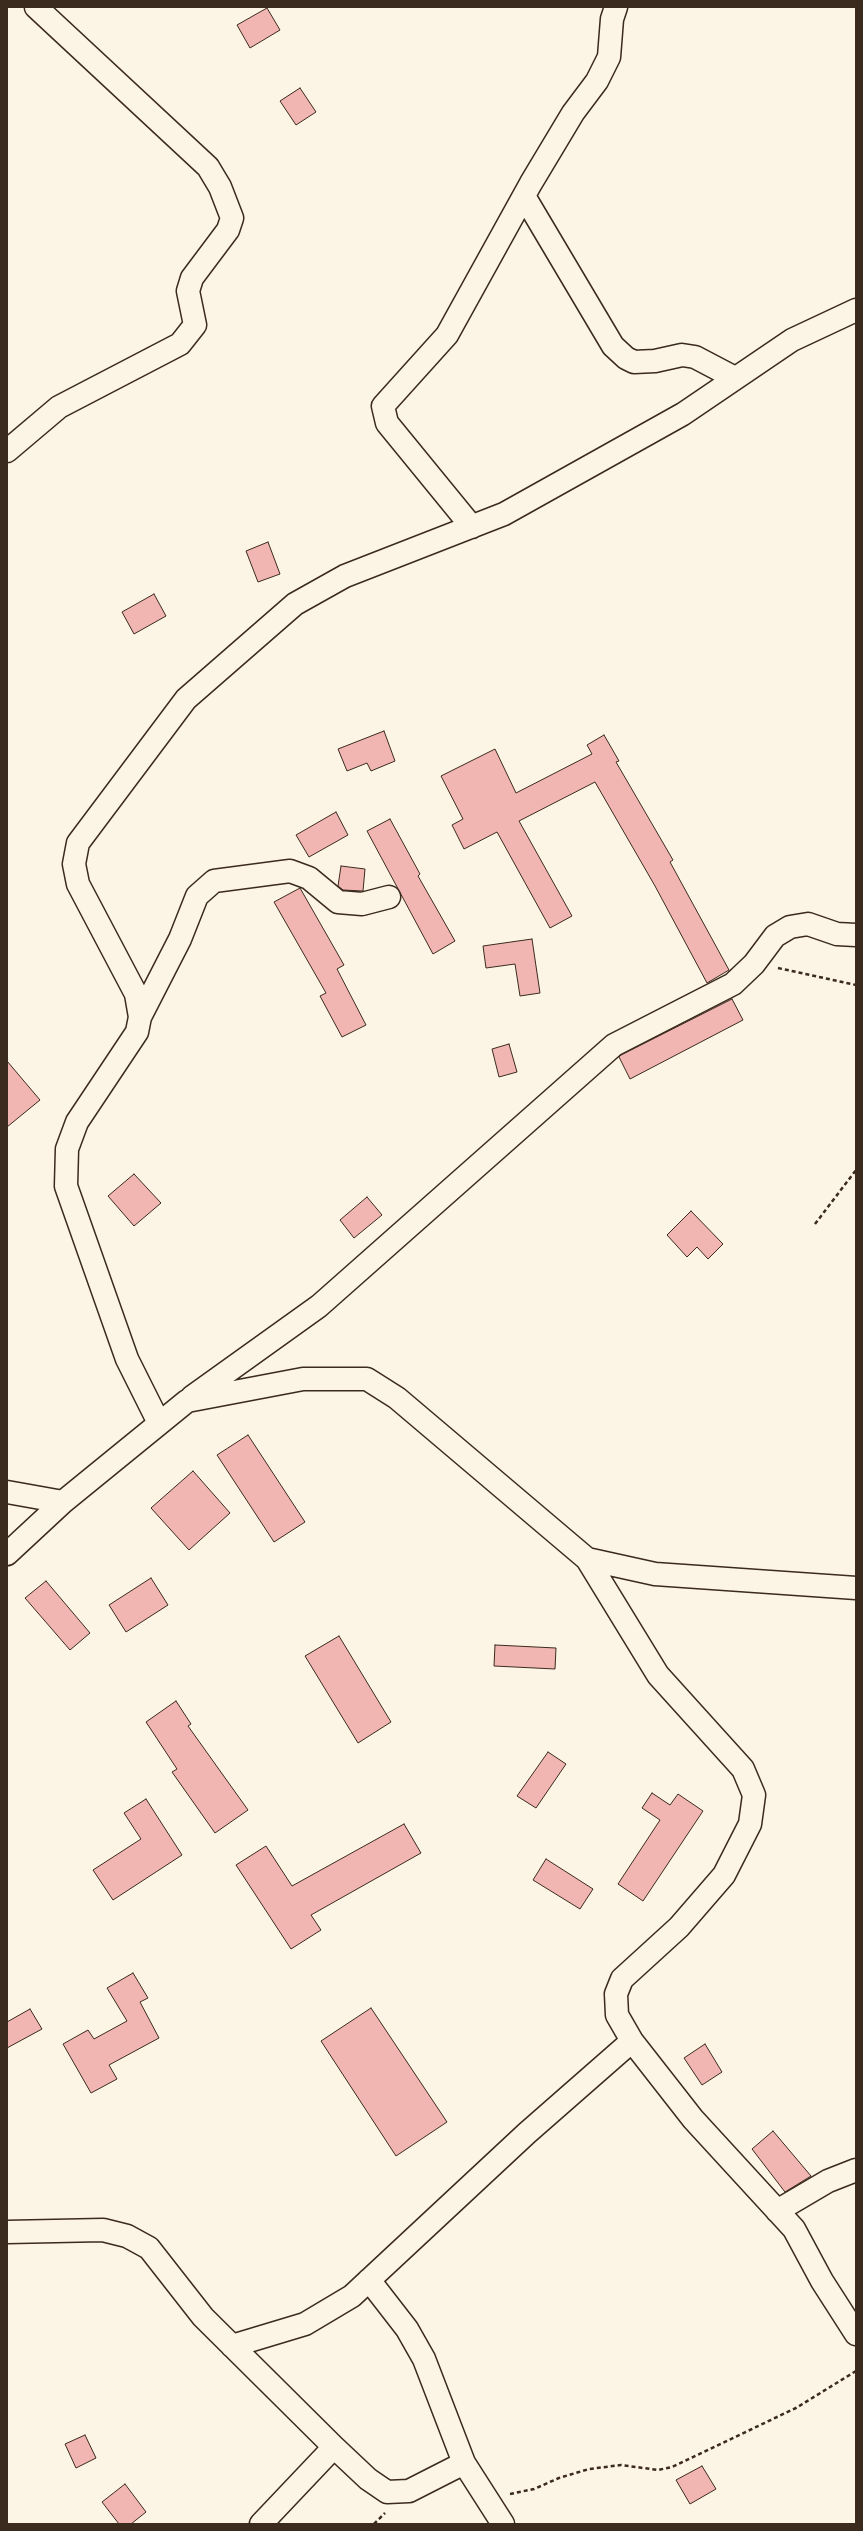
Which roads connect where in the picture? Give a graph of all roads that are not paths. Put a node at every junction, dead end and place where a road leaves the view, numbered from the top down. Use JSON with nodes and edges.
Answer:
{"nodes":[{"id":1,"x":36,"y":7,"type":"edge"},
{"id":2,"x":616,"y":7,"type":"edge"},
{"id":3,"x":524,"y":196,"type":"junction"},
{"id":4,"x":856,"y":310,"type":"edge"},
{"id":5,"x":735,"y":378,"type":"junction"},
{"id":6,"x":7,"y":451,"type":"edge"},
{"id":7,"x":472,"y":527,"type":"junction"},
{"id":8,"x":389,"y":897,"type":"dead end"},
{"id":9,"x":856,"y":935,"type":"edge"},
{"id":10,"x":140,"y":1017,"type":"junction"},
{"id":11,"x":186,"y":1401,"type":"junction"},
{"id":12,"x":159,"y":1423,"type":"junction"},
{"id":13,"x":7,"y":1492,"type":"edge"},
{"id":14,"x":63,"y":1502,"type":"junction"},
{"id":15,"x":7,"y":1554,"type":"edge"},
{"id":16,"x":587,"y":1558,"type":"junction"},
{"id":17,"x":856,"y":1588,"type":"edge"},
{"id":18,"x":632,"y":2041,"type":"junction"},
{"id":19,"x":856,"y":2170,"type":"edge"},
{"id":20,"x":777,"y":2211,"type":"junction"},
{"id":21,"x":7,"y":2232,"type":"edge"},
{"id":22,"x":369,"y":2280,"type":"junction"},
{"id":23,"x":856,"y":2334,"type":"edge"},
{"id":24,"x":232,"y":2346,"type":"junction"},
{"id":25,"x":334,"y":2447,"type":"junction"},
{"id":26,"x":464,"y":2463,"type":"junction"},
{"id":27,"x":261,"y":2524,"type":"edge"},
{"id":28,"x":503,"y":2524,"type":"edge"}],
"edges":[{"from":1,"to":6,"type":"street"},
{"from":2,"to":3,"type":"street"},
{"from":3,"to":5,"type":"street"},
{"from":3,"to":7,"type":"street"},
{"from":4,"to":5,"type":"street"},
{"from":5,"to":7,"type":"street"},
{"from":7,"to":10,"type":"street"},
{"from":8,"to":10,"type":"street"},
{"from":9,"to":11,"type":"street"},
{"from":10,"to":12,"type":"street"},
{"from":11,"to":12,"type":"street"},
{"from":11,"to":16,"type":"street"},
{"from":12,"to":14,"type":"street"},
{"from":13,"to":14,"type":"street"},
{"from":14,"to":15,"type":"street"},
{"from":16,"to":17,"type":"street"},
{"from":16,"to":18,"type":"street"},
{"from":18,"to":20,"type":"street"},
{"from":18,"to":22,"type":"street"},
{"from":19,"to":20,"type":"street"},
{"from":20,"to":23,"type":"street"},
{"from":21,"to":24,"type":"street"},
{"from":22,"to":24,"type":"street"},
{"from":22,"to":26,"type":"street"},
{"from":24,"to":25,"type":"street"},
{"from":25,"to":26,"type":"street"},
{"from":25,"to":27,"type":"street"},
{"from":26,"to":28,"type":"street"}]}
